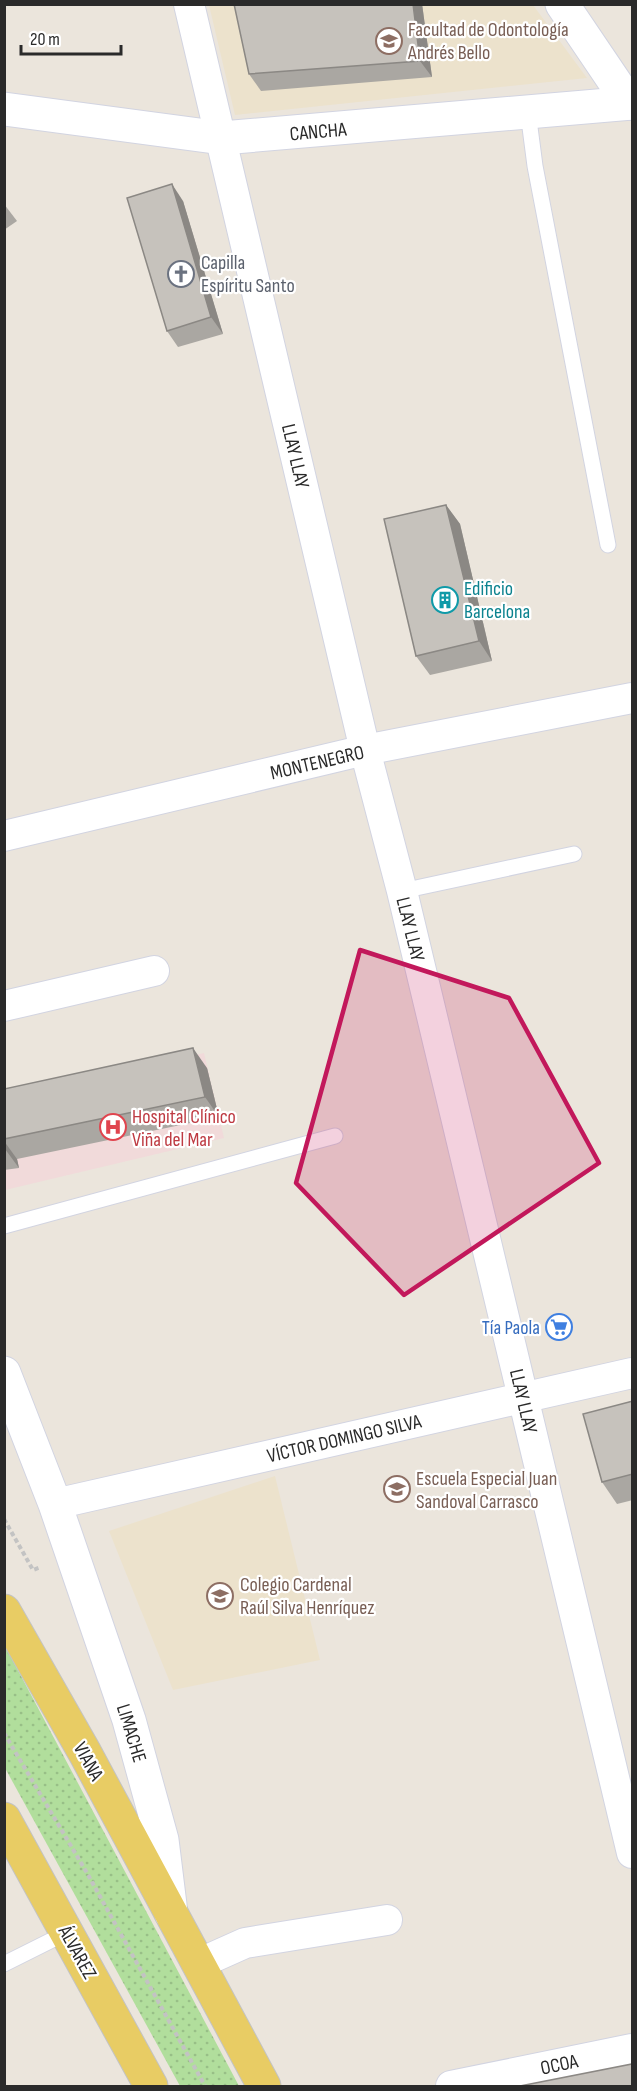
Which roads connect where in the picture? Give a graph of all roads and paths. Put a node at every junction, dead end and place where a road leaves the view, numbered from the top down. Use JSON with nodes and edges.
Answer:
{"nodes":[{"id":1,"x":189,"y":4,"type":"edge"},
{"id":2,"x":561,"y":4,"type":"edge"},
{"id":3,"x":631,"y":103,"type":"edge"},
{"id":4,"x":4,"y":109,"type":"edge"},
{"id":5,"x":528,"y":112,"type":"junction"},
{"id":6,"x":222,"y":138,"type":"junction"},
{"id":7,"x":608,"y":545,"type":"dead end"},
{"id":8,"x":633,"y":698,"type":"edge"},
{"id":9,"x":365,"y":750,"type":"junction"},
{"id":10,"x":4,"y":836,"type":"edge"},
{"id":11,"x":574,"y":854,"type":"dead end"},
{"id":12,"x":402,"y":891,"type":"junction"},
{"id":13,"x":154,"y":971,"type":"dead end"},
{"id":14,"x":4,"y":1006,"type":"edge"},
{"id":15,"x":335,"y":1136,"type":"dead end"},
{"id":16,"x":4,"y":1226,"type":"edge"},
{"id":17,"x":633,"y":1373,"type":"edge"},
{"id":18,"x":7,"y":1383,"type":"edge"},
{"id":19,"x":523,"y":1396,"type":"junction"},
{"id":20,"x":55,"y":1504,"type":"junction"},
{"id":21,"x":4,"y":1519,"type":"edge"},
{"id":22,"x":72,"y":1556,"type":"junction"},
{"id":23,"x":4,"y":1611,"type":"edge"},
{"id":24,"x":4,"y":1733,"type":"edge"},
{"id":25,"x":4,"y":1819,"type":"edge"},
{"id":26,"x":633,"y":1853,"type":"edge"},
{"id":27,"x":171,"y":1913,"type":"junction"},
{"id":28,"x":387,"y":1920,"type":"dead end"},
{"id":29,"x":68,"y":1932,"type":"junction"},
{"id":30,"x":4,"y":1964,"type":"edge"},
{"id":31,"x":198,"y":1964,"type":"junction"},
{"id":32,"x":633,"y":2049,"type":"edge"},
{"id":33,"x":151,"y":2086,"type":"edge"},
{"id":34,"x":205,"y":2086,"type":"edge"},
{"id":35,"x":264,"y":2086,"type":"edge"},
{"id":36,"x":451,"y":2086,"type":"edge"}],
"edges":[{"from":1,"to":6,"type":"street","name":"LLAY LLAY"},
{"from":2,"to":3,"type":"main road"},
{"from":3,"to":5,"type":"main road","name":"CANCHA"},
{"from":4,"to":6,"type":"main road","name":"CANCHA"},
{"from":5,"to":6,"type":"main road","name":"CANCHA"},
{"from":5,"to":7,"type":"lane"},
{"from":6,"to":9,"type":"street","name":"LLAY LLAY"},
{"from":8,"to":9,"type":"street","name":"MONTENEGRO"},
{"from":9,"to":10,"type":"street","name":"MONTENEGRO"},
{"from":9,"to":12,"type":"street","name":"LLAY LLAY"},
{"from":11,"to":12,"type":"lane"},
{"from":12,"to":19,"type":"street","name":"LLAY LLAY"},
{"from":13,"to":14,"type":"street"},
{"from":15,"to":16,"type":"lane"},
{"from":17,"to":19,"type":"street","name":"VÍCTOR DOMINGO SILVA"},
{"from":18,"to":20,"type":"main road","name":"LIMACHE"},
{"from":19,"to":20,"type":"street","name":"VÍCTOR DOMINGO SILVA"},
{"from":19,"to":26,"type":"street","name":"LLAY LLAY"},
{"from":20,"to":22,"type":"main road","name":"LIMACHE"},
{"from":21,"to":22,"type":"path"},
{"from":22,"to":27,"type":"main road","name":"LIMACHE"},
{"from":23,"to":27,"type":"main road","name":"VIANA"},
{"from":24,"to":34,"type":"path"},
{"from":25,"to":29,"type":"main road","name":"ÁLVAREZ"},
{"from":27,"to":31,"type":"main road","name":"LIMACHE"},
{"from":28,"to":31,"type":"street"},
{"from":29,"to":30,"type":"lane"},
{"from":29,"to":33,"type":"main road","name":"ÁLVAREZ"},
{"from":31,"to":35,"type":"main road","name":"LIMACHE"},
{"from":32,"to":36,"type":"street","name":"OCOA"}]}
